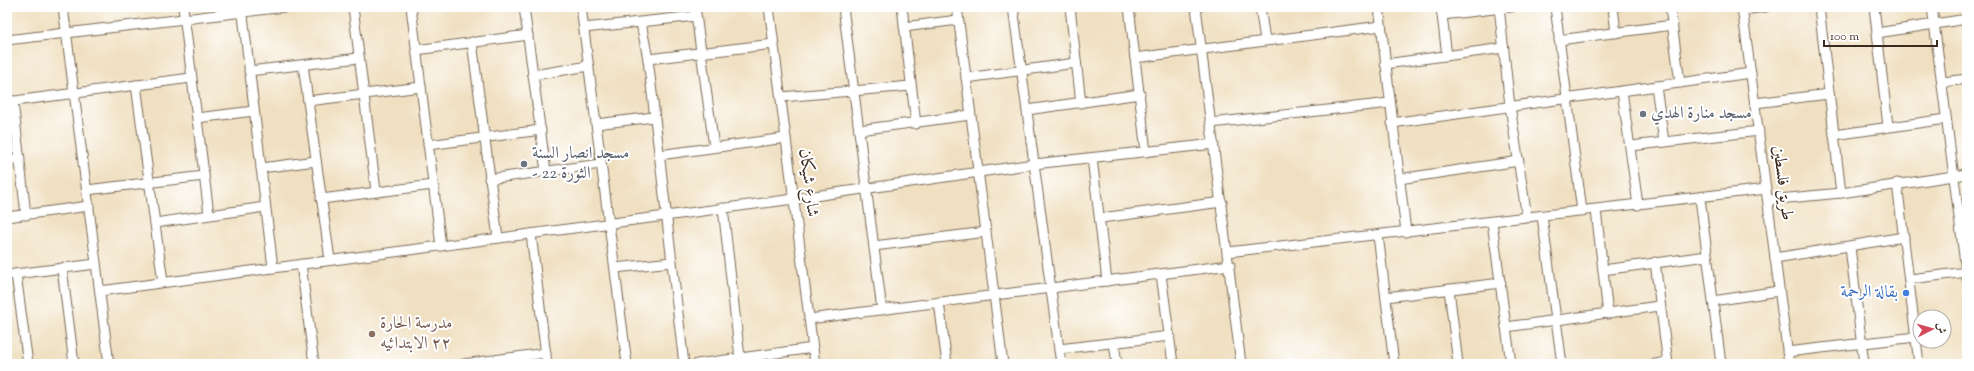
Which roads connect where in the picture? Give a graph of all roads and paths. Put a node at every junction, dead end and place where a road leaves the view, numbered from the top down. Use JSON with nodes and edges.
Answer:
{"nodes":[{"id":1,"x":63,"y":7,"type":"edge"},
{"id":2,"x":183,"y":7,"type":"edge"},
{"id":3,"x":285,"y":7,"type":"edge"},
{"id":4,"x":353,"y":7,"type":"edge"},
{"id":5,"x":411,"y":7,"type":"edge"},
{"id":6,"x":524,"y":7,"type":"edge"},
{"id":7,"x":581,"y":7,"type":"edge"},
{"id":8,"x":769,"y":7,"type":"edge"},
{"id":9,"x":843,"y":7,"type":"edge"},
{"id":10,"x":902,"y":7,"type":"edge"},
{"id":11,"x":957,"y":7,"type":"edge"},
{"id":12,"x":1013,"y":7,"type":"edge"},
{"id":13,"x":1070,"y":7,"type":"edge"},
{"id":14,"x":1129,"y":7,"type":"edge"},
{"id":15,"x":1196,"y":7,"type":"edge"},
{"id":16,"x":1260,"y":7,"type":"edge"},
{"id":17,"x":1379,"y":7,"type":"edge"},
{"id":18,"x":1511,"y":7,"type":"edge"},
{"id":19,"x":1555,"y":7,"type":"edge"},
{"id":20,"x":1613,"y":7,"type":"edge"},
{"id":21,"x":1670,"y":7,"type":"edge"},
{"id":22,"x":1766,"y":7,"type":"edge"},
{"id":23,"x":1818,"y":7,"type":"edge"},
{"id":24,"x":1874,"y":7,"type":"edge"},
{"id":25,"x":1932,"y":7,"type":"edge"},
{"id":26,"x":1499,"y":8,"type":"edge"},
{"id":27,"x":1742,"y":8,"type":"edge"},
{"id":28,"x":243,"y":9,"type":"edge"},
{"id":29,"x":696,"y":11,"type":"edge"},
{"id":30,"x":1442,"y":11,"type":"edge"},
{"id":31,"x":185,"y":19,"type":"junction"},
{"id":32,"x":1967,"y":19,"type":"edge"},
{"id":33,"x":958,"y":20,"type":"junction"},
{"id":34,"x":641,"y":23,"type":"junction"},
{"id":35,"x":1934,"y":24,"type":"junction"},
{"id":36,"x":1381,"y":26,"type":"junction"},
{"id":37,"x":1672,"y":26,"type":"junction"},
{"id":38,"x":904,"y":27,"type":"junction"},
{"id":39,"x":584,"y":28,"type":"junction"},
{"id":40,"x":68,"y":32,"type":"junction"},
{"id":41,"x":1616,"y":33,"type":"junction"},
{"id":42,"x":1877,"y":33,"type":"junction"},
{"id":43,"x":528,"y":35,"type":"junction"},
{"id":44,"x":7,"y":40,"type":"edge"},
{"id":45,"x":1265,"y":40,"type":"junction"},
{"id":46,"x":1559,"y":40,"type":"junction"},
{"id":47,"x":472,"y":42,"type":"junction"},
{"id":48,"x":774,"y":44,"type":"junction"},
{"id":49,"x":1202,"y":48,"type":"junction"},
{"id":50,"x":1504,"y":48,"type":"junction"},
{"id":51,"x":416,"y":50,"type":"junction"},
{"id":52,"x":701,"y":53,"type":"junction"},
{"id":53,"x":1447,"y":56,"type":"junction"},
{"id":54,"x":359,"y":58,"type":"junction"},
{"id":55,"x":1135,"y":58,"type":"junction"},
{"id":56,"x":648,"y":59,"type":"junction"},
{"id":57,"x":1076,"y":63,"type":"junction"},
{"id":58,"x":304,"y":64,"type":"junction"},
{"id":59,"x":1385,"y":64,"type":"junction"},
{"id":60,"x":589,"y":66,"type":"junction"},
{"id":61,"x":1021,"y":70,"type":"junction"},
{"id":62,"x":249,"y":71,"type":"junction"},
{"id":63,"x":1751,"y":73,"type":"junction"},
{"id":64,"x":533,"y":75,"type":"junction"},
{"id":65,"x":191,"y":78,"type":"junction"},
{"id":66,"x":966,"y":78,"type":"junction"},
{"id":67,"x":1967,"y":79,"type":"edge"},
{"id":68,"x":1943,"y":82,"type":"junction"},
{"id":69,"x":1680,"y":83,"type":"junction"},
{"id":70,"x":136,"y":85,"type":"junction"},
{"id":71,"x":911,"y":86,"type":"junction"},
{"id":72,"x":1656,"y":86,"type":"junction"},
{"id":73,"x":421,"y":87,"type":"junction"},
{"id":74,"x":853,"y":91,"type":"junction"},
{"id":75,"x":1622,"y":91,"type":"junction"},
{"id":76,"x":75,"y":93,"type":"junction"},
{"id":77,"x":364,"y":94,"type":"junction"},
{"id":78,"x":1140,"y":94,"type":"junction"},
{"id":79,"x":1829,"y":94,"type":"junction"},
{"id":80,"x":781,"y":96,"type":"junction"},
{"id":81,"x":1566,"y":98,"type":"junction"},
{"id":82,"x":308,"y":101,"type":"junction"},
{"id":83,"x":10,"y":102,"type":"edge"},
{"id":84,"x":1081,"y":103,"type":"junction"},
{"id":85,"x":1390,"y":103,"type":"junction"},
{"id":86,"x":1755,"y":103,"type":"junction"},
{"id":87,"x":1510,"y":106,"type":"junction"},
{"id":88,"x":1027,"y":110,"type":"junction"},
{"id":89,"x":254,"y":111,"type":"junction"},
{"id":90,"x":970,"y":115,"type":"junction"},
{"id":91,"x":654,"y":117,"type":"junction"},
{"id":92,"x":196,"y":118,"type":"junction"},
{"id":93,"x":1946,"y":119,"type":"junction"},
{"id":94,"x":1211,"y":123,"type":"junction"},
{"id":95,"x":1392,"y":123,"type":"junction"},
{"id":96,"x":596,"y":124,"type":"junction"},
{"id":97,"x":916,"y":124,"type":"junction"},
{"id":98,"x":1888,"y":126,"type":"junction"},
{"id":99,"x":541,"y":130,"type":"junction"},
{"id":100,"x":859,"y":130,"type":"junction"},
{"id":101,"x":1759,"y":131,"type":"junction"},
{"id":102,"x":1834,"y":135,"type":"junction"},
{"id":103,"x":485,"y":137,"type":"junction"},
{"id":104,"x":786,"y":138,"type":"junction"},
{"id":105,"x":1664,"y":142,"type":"junction"},
{"id":106,"x":1214,"y":144,"type":"junction"},
{"id":107,"x":428,"y":145,"type":"junction"},
{"id":108,"x":1631,"y":146,"type":"junction"},
{"id":109,"x":714,"y":147,"type":"junction"},
{"id":110,"x":1146,"y":152,"type":"junction"},
{"id":111,"x":659,"y":155,"type":"junction"},
{"id":112,"x":20,"y":158,"type":"junction"},
{"id":113,"x":1092,"y":158,"type":"junction"},
{"id":114,"x":7,"y":160,"type":"edge"},
{"id":115,"x":316,"y":161,"type":"junction"},
{"id":116,"x":1519,"y":161,"type":"junction"},
{"id":117,"x":602,"y":164,"type":"junction"},
{"id":118,"x":1034,"y":164,"type":"junction"},
{"id":119,"x":261,"y":168,"type":"junction"},
{"id":120,"x":546,"y":172,"type":"junction"},
{"id":121,"x":978,"y":172,"type":"junction"},
{"id":122,"x":1967,"y":174,"type":"edge"},
{"id":123,"x":1954,"y":175,"type":"junction"},
{"id":124,"x":204,"y":176,"type":"junction"},
{"id":125,"x":489,"y":179,"type":"junction"},
{"id":126,"x":1399,"y":179,"type":"junction"},
{"id":127,"x":148,"y":182,"type":"junction"},
{"id":128,"x":1897,"y":183,"type":"junction"},
{"id":129,"x":433,"y":185,"type":"junction"},
{"id":130,"x":866,"y":188,"type":"junction"},
{"id":131,"x":1766,"y":189,"type":"junction"},
{"id":132,"x":87,"y":190,"type":"junction"},
{"id":133,"x":376,"y":191,"type":"junction"},
{"id":134,"x":1841,"y":193,"type":"junction"},
{"id":135,"x":1700,"y":198,"type":"junction"},
{"id":136,"x":321,"y":199,"type":"junction"},
{"id":137,"x":794,"y":199,"type":"junction"},
{"id":138,"x":1768,"y":200,"type":"junction"},
{"id":139,"x":1222,"y":202,"type":"junction"},
{"id":140,"x":1638,"y":205,"type":"junction"},
{"id":141,"x":89,"y":206,"type":"junction"},
{"id":142,"x":266,"y":207,"type":"junction"},
{"id":143,"x":723,"y":208,"type":"junction"},
{"id":144,"x":1596,"y":210,"type":"junction"},
{"id":145,"x":1582,"y":212,"type":"junction"},
{"id":146,"x":209,"y":214,"type":"junction"},
{"id":147,"x":26,"y":215,"type":"junction"},
{"id":148,"x":666,"y":216,"type":"junction"},
{"id":149,"x":1542,"y":216,"type":"junction"},
{"id":150,"x":7,"y":217,"type":"edge"},
{"id":151,"x":1101,"y":218,"type":"junction"},
{"id":152,"x":1527,"y":218,"type":"junction"},
{"id":153,"x":155,"y":222,"type":"junction"},
{"id":154,"x":1492,"y":222,"type":"junction"},
{"id":155,"x":609,"y":223,"type":"junction"},
{"id":156,"x":986,"y":232,"type":"junction"},
{"id":157,"x":1406,"y":232,"type":"junction"},
{"id":158,"x":531,"y":234,"type":"junction"},
{"id":159,"x":1378,"y":235,"type":"junction"},
{"id":160,"x":1904,"y":237,"type":"junction"},
{"id":161,"x":498,"y":238,"type":"junction"},
{"id":162,"x":441,"y":246,"type":"junction"},
{"id":163,"x":874,"y":246,"type":"junction"},
{"id":164,"x":1850,"y":247,"type":"junction"},
{"id":165,"x":1228,"y":252,"type":"junction"},
{"id":166,"x":1707,"y":256,"type":"junction"},
{"id":167,"x":1775,"y":258,"type":"junction"},
{"id":168,"x":330,"y":260,"type":"junction"},
{"id":169,"x":672,"y":262,"type":"junction"},
{"id":170,"x":1655,"y":262,"type":"junction"},
{"id":171,"x":96,"y":264,"type":"junction"},
{"id":172,"x":301,"y":264,"type":"junction"},
{"id":173,"x":1230,"y":265,"type":"junction"},
{"id":174,"x":62,"y":268,"type":"junction"},
{"id":175,"x":273,"y":268,"type":"junction"},
{"id":176,"x":615,"y":268,"type":"junction"},
{"id":177,"x":1603,"y":270,"type":"junction"},
{"id":178,"x":12,"y":274,"type":"edge"},
{"id":179,"x":1161,"y":274,"type":"junction"},
{"id":180,"x":1967,"y":275,"type":"edge"},
{"id":181,"x":1910,"y":279,"type":"junction"},
{"id":182,"x":1107,"y":281,"type":"junction"},
{"id":183,"x":163,"y":282,"type":"junction"},
{"id":184,"x":1500,"y":283,"type":"junction"},
{"id":185,"x":1050,"y":288,"type":"junction"},
{"id":186,"x":1449,"y":289,"type":"junction"},
{"id":187,"x":100,"y":291,"type":"junction"},
{"id":188,"x":1780,"y":291,"type":"junction"},
{"id":189,"x":994,"y":295,"type":"junction"},
{"id":190,"x":1386,"y":297,"type":"junction"},
{"id":191,"x":1713,"y":301,"type":"junction"},
{"id":192,"x":939,"y":302,"type":"junction"},
{"id":193,"x":1659,"y":306,"type":"junction"},
{"id":194,"x":1913,"y":309,"type":"edge"},
{"id":195,"x":882,"y":310,"type":"junction"},
{"id":196,"x":1608,"y":314,"type":"junction"},
{"id":197,"x":809,"y":319,"type":"junction"},
{"id":198,"x":1556,"y":321,"type":"junction"},
{"id":199,"x":1506,"y":327,"type":"junction"},
{"id":200,"x":1170,"y":336,"type":"junction"},
{"id":201,"x":1912,"y":338,"type":"edge"},
{"id":202,"x":1114,"y":343,"type":"junction"},
{"id":203,"x":1862,"y":344,"type":"junction"},
{"id":204,"x":813,"y":348,"type":"junction"},
{"id":205,"x":1059,"y":349,"type":"junction"},
{"id":206,"x":1917,"y":349,"type":"edge"},
{"id":207,"x":1787,"y":352,"type":"junction"},
{"id":208,"x":546,"y":353,"type":"junction"},
{"id":209,"x":740,"y":358,"type":"junction"},
{"id":210,"x":485,"y":363,"type":"edge"},
{"id":211,"x":1668,"y":363,"type":"edge"},
{"id":212,"x":28,"y":364,"type":"edge"},
{"id":213,"x":74,"y":364,"type":"edge"},
{"id":214,"x":109,"y":364,"type":"edge"},
{"id":215,"x":314,"y":364,"type":"edge"},
{"id":216,"x":464,"y":364,"type":"edge"},
{"id":217,"x":548,"y":364,"type":"edge"},
{"id":218,"x":627,"y":364,"type":"edge"},
{"id":219,"x":684,"y":364,"type":"edge"},
{"id":220,"x":697,"y":364,"type":"edge"},
{"id":221,"x":815,"y":364,"type":"edge"},
{"id":222,"x":945,"y":364,"type":"edge"},
{"id":223,"x":1003,"y":364,"type":"edge"},
{"id":224,"x":1061,"y":364,"type":"edge"},
{"id":225,"x":1117,"y":364,"type":"edge"},
{"id":226,"x":1173,"y":364,"type":"edge"},
{"id":227,"x":1241,"y":364,"type":"edge"},
{"id":228,"x":1394,"y":364,"type":"edge"},
{"id":229,"x":1458,"y":364,"type":"edge"},
{"id":230,"x":1511,"y":364,"type":"edge"},
{"id":231,"x":1562,"y":364,"type":"edge"},
{"id":232,"x":1655,"y":364,"type":"edge"},
{"id":233,"x":1721,"y":364,"type":"edge"},
{"id":234,"x":1789,"y":364,"type":"edge"},
{"id":235,"x":1864,"y":364,"type":"edge"},
{"id":236,"x":1919,"y":364,"type":"edge"}],
"edges":[{"from":1,"to":40,"type":"street"},
{"from":2,"to":31,"type":"street"},
{"from":3,"to":28,"type":"street"},
{"from":4,"to":54,"type":"street"},
{"from":5,"to":51,"type":"street"},
{"from":6,"to":43,"type":"street"},
{"from":7,"to":39,"type":"street"},
{"from":8,"to":48,"type":"street","name":"شارع شيكان"},
{"from":9,"to":74,"type":"street"},
{"from":10,"to":38,"type":"street"},
{"from":11,"to":33,"type":"street"},
{"from":12,"to":61,"type":"street"},
{"from":13,"to":57,"type":"street"},
{"from":14,"to":55,"type":"street"},
{"from":15,"to":49,"type":"street"},
{"from":16,"to":45,"type":"street"},
{"from":17,"to":36,"type":"street"},
{"from":18,"to":26,"type":"street"},
{"from":19,"to":46,"type":"street"},
{"from":20,"to":41,"type":"street"},
{"from":21,"to":37,"type":"street"},
{"from":22,"to":27,"type":"street"},
{"from":23,"to":79,"type":"street"},
{"from":24,"to":42,"type":"street"},
{"from":25,"to":35,"type":"street"},
{"from":26,"to":30,"type":"street"},
{"from":26,"to":50,"type":"street"},
{"from":27,"to":63,"type":"street","name":"طريق فلسطين"},
{"from":28,"to":31,"type":"street"},
{"from":28,"to":62,"type":"street"},
{"from":29,"to":34,"type":"street"},
{"from":29,"to":52,"type":"street"},
{"from":30,"to":53,"type":"street"},
{"from":31,"to":40,"type":"street"},
{"from":31,"to":65,"type":"street"},
{"from":32,"to":35,"type":"street"},
{"from":33,"to":38,"type":"street"},
{"from":33,"to":66,"type":"street"},
{"from":34,"to":39,"type":"street"},
{"from":34,"to":56,"type":"street"},
{"from":35,"to":42,"type":"street"},
{"from":35,"to":68,"type":"street"},
{"from":36,"to":45,"type":"street"},
{"from":36,"to":59,"type":"street"},
{"from":37,"to":41,"type":"street"},
{"from":37,"to":69,"type":"street"},
{"from":38,"to":71,"type":"street"},
{"from":39,"to":60,"type":"street"},
{"from":40,"to":44,"type":"street"},
{"from":40,"to":76,"type":"street"},
{"from":41,"to":46,"type":"street"},
{"from":42,"to":98,"type":"street"},
{"from":43,"to":47,"type":"street"},
{"from":43,"to":64,"type":"street"},
{"from":45,"to":49,"type":"street"},
{"from":46,"to":81,"type":"street"},
{"from":47,"to":51,"type":"street"},
{"from":47,"to":103,"type":"street"},
{"from":48,"to":52,"type":"street"},
{"from":48,"to":80,"type":"street","name":"شارع شيكان"},
{"from":49,"to":55,"type":"street"},
{"from":49,"to":94,"type":"street"},
{"from":50,"to":53,"type":"street"},
{"from":50,"to":87,"type":"street"},
{"from":51,"to":73,"type":"street"},
{"from":52,"to":56,"type":"street"},
{"from":52,"to":109,"type":"street"},
{"from":53,"to":59,"type":"street"},
{"from":54,"to":58,"type":"street"},
{"from":54,"to":77,"type":"street"},
{"from":55,"to":78,"type":"street"},
{"from":56,"to":91,"type":"street"},
{"from":57,"to":61,"type":"street"},
{"from":57,"to":84,"type":"street"},
{"from":58,"to":62,"type":"street"},
{"from":58,"to":82,"type":"street"},
{"from":59,"to":85,"type":"street"},
{"from":60,"to":64,"type":"street"},
{"from":60,"to":96,"type":"street"},
{"from":61,"to":66,"type":"street"},
{"from":61,"to":88,"type":"street"},
{"from":62,"to":89,"type":"street"},
{"from":63,"to":69,"type":"street"},
{"from":63,"to":86,"type":"street","name":"طريق فلسطين"},
{"from":64,"to":99,"type":"street"},
{"from":65,"to":70,"type":"street"},
{"from":65,"to":92,"type":"street"},
{"from":66,"to":90,"type":"street"},
{"from":67,"to":68,"type":"street"},
{"from":68,"to":93,"type":"street"},
{"from":69,"to":72,"type":"street"},
{"from":70,"to":76,"type":"street"},
{"from":70,"to":127,"type":"street"},
{"from":71,"to":74,"type":"street"},
{"from":71,"to":97,"type":"street"},
{"from":72,"to":75,"type":"street"},
{"from":72,"to":105,"type":"street"},
{"from":73,"to":77,"type":"street"},
{"from":73,"to":107,"type":"street"},
{"from":74,"to":80,"type":"street"},
{"from":74,"to":100,"type":"street"},
{"from":75,"to":81,"type":"street"},
{"from":75,"to":108,"type":"street"},
{"from":76,"to":83,"type":"street"},
{"from":76,"to":132,"type":"street"},
{"from":77,"to":82,"type":"street"},
{"from":77,"to":133,"type":"street"},
{"from":78,"to":84,"type":"street"},
{"from":78,"to":110,"type":"street"},
{"from":79,"to":86,"type":"street"},
{"from":79,"to":102,"type":"street"},
{"from":80,"to":104,"type":"street","name":"شارع شيكان"},
{"from":81,"to":87,"type":"street"},
{"from":81,"to":145,"type":"street"},
{"from":82,"to":115,"type":"street"},
{"from":83,"to":112,"type":"street"},
{"from":84,"to":88,"type":"street"},
{"from":85,"to":94,"type":"street"},
{"from":85,"to":95,"type":"street"},
{"from":86,"to":101,"type":"street","name":"طريق فلسطين"},
{"from":87,"to":95,"type":"street"},
{"from":87,"to":116,"type":"street"},
{"from":88,"to":118,"type":"street"},
{"from":89,"to":92,"type":"street"},
{"from":89,"to":119,"type":"street"},
{"from":90,"to":97,"type":"street"},
{"from":90,"to":121,"type":"street"},
{"from":91,"to":96,"type":"street"},
{"from":91,"to":111,"type":"street"},
{"from":92,"to":124,"type":"street"},
{"from":93,"to":98,"type":"street"},
{"from":93,"to":123,"type":"street"},
{"from":94,"to":106,"type":"street"},
{"from":95,"to":126,"type":"street"},
{"from":96,"to":117,"type":"street"},
{"from":97,"to":100,"type":"street"},
{"from":98,"to":102,"type":"street"},
{"from":99,"to":103,"type":"street"},
{"from":99,"to":120,"type":"street"},
{"from":100,"to":130,"type":"street"},
{"from":101,"to":105,"type":"street"},
{"from":101,"to":131,"type":"street","name":"طريق فلسطين"},
{"from":102,"to":134,"type":"street"},
{"from":103,"to":107,"type":"street"},
{"from":103,"to":125,"type":"street"},
{"from":104,"to":109,"type":"street"},
{"from":104,"to":137,"type":"street","name":"شارع شيكان"},
{"from":105,"to":108,"type":"street"},
{"from":106,"to":110,"type":"street"},
{"from":106,"to":139,"type":"street"},
{"from":107,"to":129,"type":"street"},
{"from":108,"to":140,"type":"street"},
{"from":109,"to":111,"type":"street"},
{"from":110,"to":113,"type":"street"},
{"from":111,"to":148,"type":"street"},
{"from":112,"to":114,"type":"street"},
{"from":112,"to":147,"type":"street"},
{"from":113,"to":118,"type":"street"},
{"from":113,"to":151,"type":"street"},
{"from":115,"to":119,"type":"street"},
{"from":115,"to":136,"type":"street"},
{"from":116,"to":126,"type":"street"},
{"from":116,"to":152,"type":"street"},
{"from":117,"to":120,"type":"street"},
{"from":117,"to":155,"type":"street"},
{"from":118,"to":121,"type":"street"},
{"from":118,"to":185,"type":"street"},
{"from":119,"to":142,"type":"street"},
{"from":120,"to":125,"type":"street"},
{"from":121,"to":130,"type":"street"},
{"from":121,"to":156,"type":"street"},
{"from":122,"to":123,"type":"street"},
{"from":123,"to":128,"type":"street"},
{"from":123,"to":180,"type":"street"},
{"from":124,"to":127,"type":"street"},
{"from":124,"to":146,"type":"street"},
{"from":125,"to":161,"type":"street"},
{"from":126,"to":157,"type":"street"},
{"from":127,"to":132,"type":"street"},
{"from":127,"to":153,"type":"street"},
{"from":128,"to":134,"type":"street"},
{"from":128,"to":160,"type":"street"},
{"from":129,"to":133,"type":"street"},
{"from":129,"to":162,"type":"street"},
{"from":130,"to":137,"type":"street"},
{"from":130,"to":163,"type":"street"},
{"from":131,"to":135,"type":"street"},
{"from":131,"to":138,"type":"street","name":"طريق فلسطين"},
{"from":132,"to":141,"type":"street"},
{"from":133,"to":136,"type":"street"},
{"from":134,"to":138,"type":"street"},
{"from":135,"to":140,"type":"street"},
{"from":135,"to":166,"type":"street"},
{"from":136,"to":168,"type":"street"},
{"from":137,"to":143,"type":"street"},
{"from":137,"to":197,"type":"street","name":"شارع شيكان"},
{"from":138,"to":167,"type":"street","name":"طريق فلسطين"},
{"from":139,"to":151,"type":"street"},
{"from":139,"to":165,"type":"street"},
{"from":140,"to":144,"type":"street"},
{"from":141,"to":147,"type":"street"},
{"from":141,"to":171,"type":"street"},
{"from":142,"to":146,"type":"street"},
{"from":142,"to":175,"type":"street"},
{"from":143,"to":148,"type":"street"},
{"from":143,"to":209,"type":"street"},
{"from":144,"to":145,"type":"street"},
{"from":144,"to":177,"type":"street"},
{"from":145,"to":149,"type":"street"},
{"from":146,"to":153,"type":"street"},
{"from":147,"to":150,"type":"street"},
{"from":148,"to":155,"type":"street"},
{"from":148,"to":169,"type":"street"},
{"from":149,"to":152,"type":"street"},
{"from":149,"to":198,"type":"street"},
{"from":151,"to":182,"type":"street"},
{"from":152,"to":154,"type":"street"},
{"from":153,"to":183,"type":"street"},
{"from":154,"to":157,"type":"street"},
{"from":154,"to":184,"type":"street"},
{"from":155,"to":158,"type":"street"},
{"from":155,"to":176,"type":"street"},
{"from":156,"to":163,"type":"street"},
{"from":156,"to":189,"type":"street"},
{"from":157,"to":159,"type":"street"},
{"from":158,"to":161,"type":"street"},
{"from":158,"to":208,"type":"street"},
{"from":159,"to":165,"type":"street"},
{"from":159,"to":190,"type":"street"},
{"from":160,"to":164,"type":"street"},
{"from":160,"to":181,"type":"street"},
{"from":161,"to":162,"type":"street"},
{"from":162,"to":168,"type":"street"},
{"from":163,"to":195,"type":"street"},
{"from":164,"to":167,"type":"street"},
{"from":164,"to":203,"type":"street"},
{"from":165,"to":173,"type":"street"},
{"from":166,"to":170,"type":"street"},
{"from":166,"to":191,"type":"street"},
{"from":167,"to":188,"type":"street","name":"طريق فلسطين"},
{"from":168,"to":172,"type":"street"},
{"from":169,"to":176,"type":"street"},
{"from":169,"to":219,"type":"street"},
{"from":170,"to":177,"type":"street"},
{"from":170,"to":193,"type":"street"},
{"from":171,"to":174,"type":"street"},
{"from":171,"to":187,"type":"street"},
{"from":172,"to":175,"type":"street"},
{"from":172,"to":215,"type":"street"},
{"from":173,"to":179,"type":"street"},
{"from":173,"to":227,"type":"street"},
{"from":174,"to":178,"type":"street"},
{"from":174,"to":213,"type":"street"},
{"from":175,"to":183,"type":"street"},
{"from":176,"to":218,"type":"street"},
{"from":177,"to":196,"type":"street"},
{"from":178,"to":212,"type":"street"},
{"from":179,"to":182,"type":"street"},
{"from":179,"to":200,"type":"street"},
{"from":180,"to":181,"type":"street"},
{"from":181,"to":194,"type":"street"},
{"from":182,"to":185,"type":"street"},
{"from":183,"to":187,"type":"street"},
{"from":184,"to":186,"type":"street"},
{"from":184,"to":199,"type":"street"},
{"from":185,"to":189,"type":"street"},
{"from":185,"to":205,"type":"street"},
{"from":186,"to":190,"type":"street"},
{"from":186,"to":229,"type":"street"},
{"from":187,"to":214,"type":"street"},
{"from":188,"to":191,"type":"street"},
{"from":188,"to":207,"type":"street","name":"طريق فلسطين"},
{"from":189,"to":192,"type":"street"},
{"from":189,"to":223,"type":"street"},
{"from":190,"to":228,"type":"street"},
{"from":191,"to":233,"type":"street"},
{"from":192,"to":195,"type":"street"},
{"from":192,"to":222,"type":"street"},
{"from":193,"to":196,"type":"street"},
{"from":193,"to":211,"type":"street"},
{"from":195,"to":197,"type":"street"},
{"from":196,"to":198,"type":"street"},
{"from":197,"to":204,"type":"street","name":"شارع شيكان"},
{"from":198,"to":199,"type":"street"},
{"from":198,"to":231,"type":"street"},
{"from":199,"to":230,"type":"street"},
{"from":200,"to":202,"type":"street"},
{"from":200,"to":226,"type":"street"},
{"from":201,"to":203,"type":"street"},
{"from":202,"to":205,"type":"street"},
{"from":202,"to":225,"type":"street"},
{"from":203,"to":207,"type":"street"},
{"from":203,"to":235,"type":"street"},
{"from":204,"to":209,"type":"street"},
{"from":204,"to":221,"type":"street","name":"شارع شيكان"},
{"from":205,"to":224,"type":"street"},
{"from":206,"to":236,"type":"street"},
{"from":207,"to":234,"type":"street","name":"طريق فلسطين"},
{"from":208,"to":210,"type":"street"},
{"from":208,"to":217,"type":"street"},
{"from":209,"to":220,"type":"street"},
{"from":210,"to":216,"type":"street"},
{"from":211,"to":232,"type":"street"}]}
